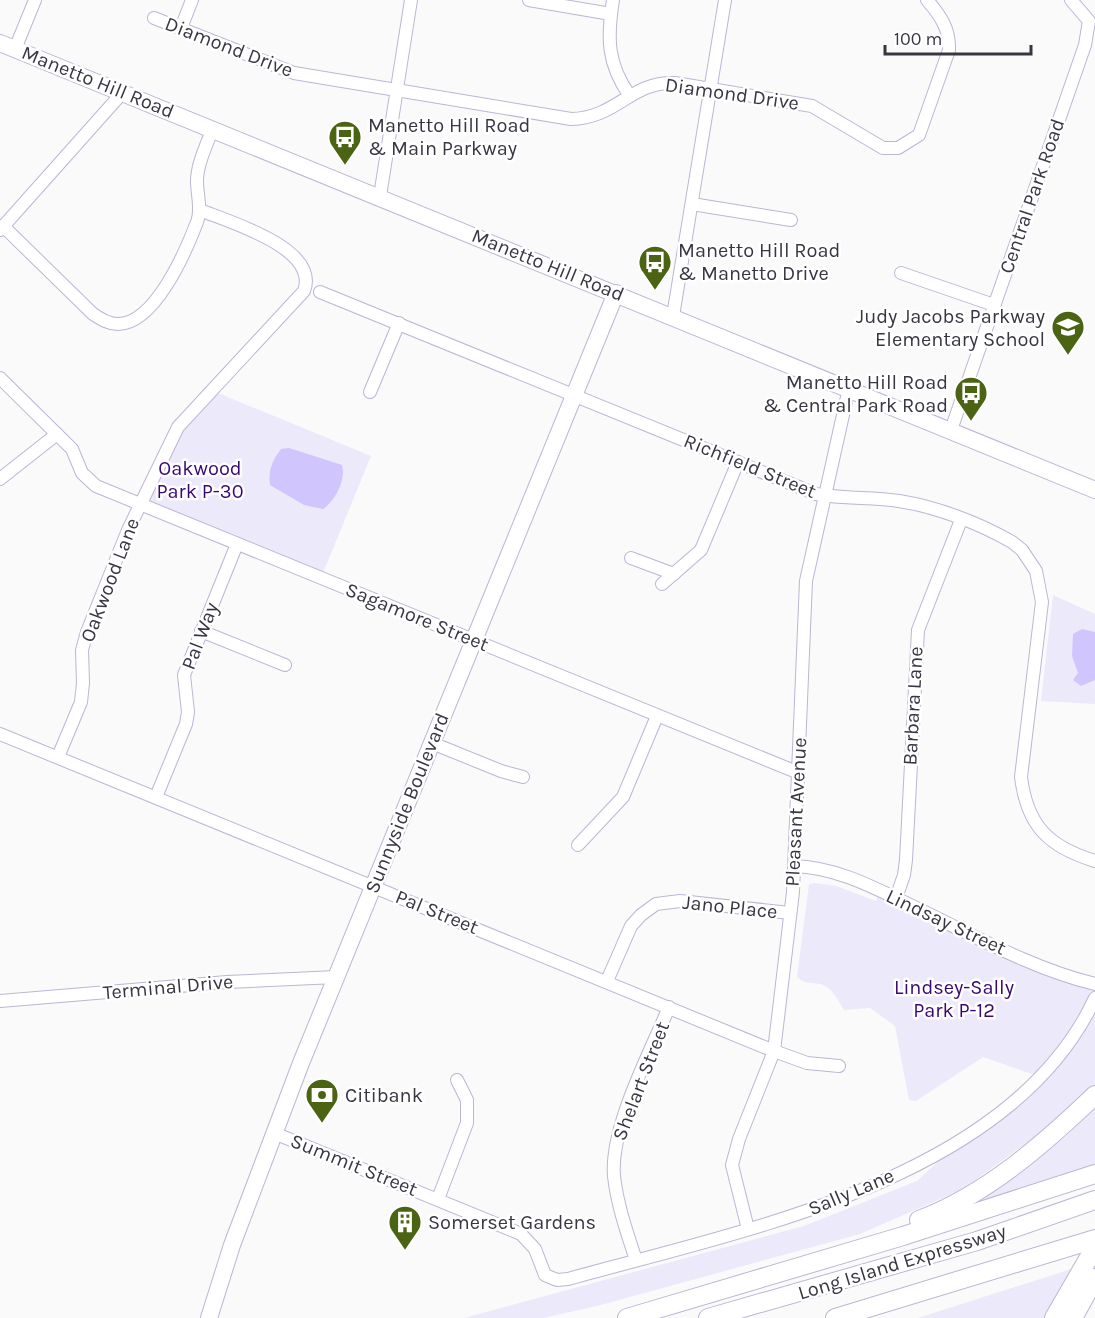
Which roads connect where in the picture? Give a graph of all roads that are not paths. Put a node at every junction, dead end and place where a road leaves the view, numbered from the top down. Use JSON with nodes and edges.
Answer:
{"nodes":[{"id":1,"x":35,"y":0,"type":"edge"},
{"id":2,"x":192,"y":0,"type":"edge"},
{"id":3,"x":411,"y":0,"type":"edge"},
{"id":4,"x":529,"y":0,"type":"edge"},
{"id":5,"x":613,"y":0,"type":"edge"},
{"id":6,"x":725,"y":0,"type":"edge"},
{"id":7,"x":927,"y":0,"type":"edge"},
{"id":8,"x":1071,"y":0,"type":"edge"},
{"id":9,"x":611,"y":14,"type":"junction"},
{"id":10,"x":154,"y":18,"type":"dead end"},
{"id":11,"x":1092,"y":18,"type":"edge"},
{"id":12,"x":181,"y":28,"type":"junction"},
{"id":13,"x":7,"y":46,"type":"edge"},
{"id":14,"x":710,"y":90,"type":"junction"},
{"id":15,"x":396,"y":91,"type":"junction"},
{"id":16,"x":123,"y":92,"type":"junction"},
{"id":17,"x":630,"y":96,"type":"junction"},
{"id":18,"x":213,"y":128,"type":"junction"},
{"id":19,"x":380,"y":196,"type":"junction"},
{"id":20,"x":692,"y":204,"type":"junction"},
{"id":21,"x":200,"y":210,"type":"junction"},
{"id":22,"x":792,"y":220,"type":"dead end"},
{"id":23,"x":2,"y":228,"type":"edge"},
{"id":24,"x":901,"y":273,"type":"dead end"},
{"id":25,"x":320,"y":292,"type":"dead end"},
{"id":26,"x":616,"y":293,"type":"junction"},
{"id":27,"x":994,"y":305,"type":"junction"},
{"id":28,"x":673,"y":316,"type":"junction"},
{"id":29,"x":399,"y":324,"type":"junction"},
{"id":30,"x":0,"y":378,"type":"edge"},
{"id":31,"x":849,"y":388,"type":"junction"},
{"id":32,"x":370,"y":392,"type":"dead end"},
{"id":33,"x":574,"y":395,"type":"junction"},
{"id":34,"x":951,"y":430,"type":"junction"},
{"id":35,"x":57,"y":434,"type":"junction"},
{"id":36,"x":738,"y":462,"type":"junction"},
{"id":37,"x":0,"y":479,"type":"edge"},
{"id":38,"x":1095,"y":490,"type":"edge"},
{"id":39,"x":827,"y":496,"type":"junction"},
{"id":40,"x":140,"y":504,"type":"junction"},
{"id":41,"x":961,"y":520,"type":"junction"},
{"id":42,"x":237,"y":544,"type":"junction"},
{"id":43,"x":631,"y":558,"type":"dead end"},
{"id":44,"x":674,"y":574,"type":"junction"},
{"id":45,"x":662,"y":584,"type":"dead end"},
{"id":46,"x":201,"y":631,"type":"junction"},
{"id":47,"x":473,"y":641,"type":"junction"},
{"id":48,"x":285,"y":665,"type":"dead end"},
{"id":49,"x":657,"y":716,"type":"junction"},
{"id":50,"x":0,"y":734,"type":"edge"},
{"id":51,"x":432,"y":743,"type":"junction"},
{"id":52,"x":58,"y":757,"type":"junction"},
{"id":53,"x":799,"y":773,"type":"junction"},
{"id":54,"x":523,"y":777,"type":"dead end"},
{"id":55,"x":156,"y":798,"type":"junction"},
{"id":56,"x":578,"y":845,"type":"dead end"},
{"id":57,"x":1095,"y":861,"type":"edge"},
{"id":58,"x":794,"y":866,"type":"junction"},
{"id":59,"x":373,"y":886,"type":"junction"},
{"id":60,"x":896,"y":898,"type":"junction"},
{"id":61,"x":790,"y":913,"type":"junction"},
{"id":62,"x":336,"y":977,"type":"junction"},
{"id":63,"x":607,"y":981,"type":"junction"},
{"id":64,"x":1095,"y":984,"type":"edge"},
{"id":65,"x":1095,"y":998,"type":"edge"},
{"id":66,"x":0,"y":1001,"type":"edge"},
{"id":67,"x":669,"y":1007,"type":"junction"},
{"id":68,"x":774,"y":1051,"type":"junction"},
{"id":69,"x":839,"y":1066,"type":"dead end"},
{"id":70,"x":457,"y":1080,"type":"dead end"},
{"id":71,"x":1095,"y":1095,"type":"edge"},
{"id":72,"x":274,"y":1133,"type":"junction"},
{"id":73,"x":1092,"y":1175,"type":"edge"},
{"id":74,"x":438,"y":1199,"type":"junction"},
{"id":75,"x":1095,"y":1200,"type":"edge"},
{"id":76,"x":748,"y":1229,"type":"junction"},
{"id":77,"x":1095,"y":1239,"type":"edge"},
{"id":78,"x":1095,"y":1247,"type":"edge"},
{"id":79,"x":636,"y":1260,"type":"junction"},
{"id":80,"x":804,"y":1263,"type":"junction"},
{"id":81,"x":545,"y":1275,"type":"joint"},
{"id":82,"x":1095,"y":1278,"type":"edge"},
{"id":83,"x":209,"y":1318,"type":"edge"},
{"id":84,"x":627,"y":1318,"type":"edge"},
{"id":85,"x":708,"y":1318,"type":"edge"},
{"id":86,"x":834,"y":1318,"type":"edge"},
{"id":87,"x":1054,"y":1318,"type":"edge"},
{"id":88,"x":1073,"y":1318,"type":"edge"}],
"edges":[{"from":1,"to":13,"type":"street"},
{"from":2,"to":12,"type":"street"},
{"from":3,"to":15,"type":"street"},
{"from":4,"to":9,"type":"street"},
{"from":5,"to":9,"type":"street"},
{"from":6,"to":14,"type":"street"},
{"from":7,"to":14,"type":"street","name":"Diamond Drive"},
{"from":8,"to":11,"type":"street","name":"Central Park Road"},
{"from":9,"to":17,"type":"street"},
{"from":10,"to":12,"type":"street","name":"Diamond Drive"},
{"from":11,"to":27,"type":"street","name":"Central Park Road"},
{"from":12,"to":15,"type":"street","name":"Diamond Drive"},
{"from":13,"to":16,"type":"main road","name":"Manetto Hill Road"},
{"from":14,"to":17,"type":"street","name":"Diamond Drive"},
{"from":14,"to":20,"type":"street"},
{"from":15,"to":17,"type":"street","name":"Diamond Drive"},
{"from":15,"to":19,"type":"street"},
{"from":16,"to":18,"type":"main road","name":"Manetto Hill Road"},
{"from":16,"to":23,"type":"street"},
{"from":18,"to":19,"type":"main road","name":"Manetto Hill Road"},
{"from":18,"to":21,"type":"street"},
{"from":19,"to":26,"type":"main road","name":"Manetto Hill Road"},
{"from":20,"to":22,"type":"street"},
{"from":20,"to":28,"type":"street"},
{"from":21,"to":23,"type":"street"},
{"from":21,"to":40,"type":"street","name":"Oakwood Lane"},
{"from":24,"to":27,"type":"street"},
{"from":25,"to":29,"type":"street","name":"Richfield Street"},
{"from":26,"to":28,"type":"main road","name":"Manetto Hill Road"},
{"from":26,"to":33,"type":"main road","name":"Sunnyside Boulevard"},
{"from":27,"to":34,"type":"street","name":"Central Park Road"},
{"from":28,"to":31,"type":"main road","name":"Manetto Hill Road"},
{"from":29,"to":32,"type":"street"},
{"from":29,"to":33,"type":"street","name":"Richfield Street"},
{"from":30,"to":35,"type":"street","name":"Sagamore Street"},
{"from":31,"to":34,"type":"main road","name":"Manetto Hill Road"},
{"from":31,"to":39,"type":"street","name":"Pleasant Avenue"},
{"from":33,"to":36,"type":"street","name":"Richfield Street"},
{"from":33,"to":47,"type":"main road","name":"Sunnyside Boulevard"},
{"from":34,"to":38,"type":"main road","name":"Manetto Hill Road"},
{"from":35,"to":37,"type":"street"},
{"from":35,"to":40,"type":"street","name":"Sagamore Street"},
{"from":36,"to":39,"type":"street","name":"Richfield Street"},
{"from":36,"to":44,"type":"street"},
{"from":39,"to":41,"type":"street","name":"Richfield Street"},
{"from":39,"to":53,"type":"street","name":"Pleasant Avenue"},
{"from":40,"to":42,"type":"street","name":"Sagamore Street"},
{"from":40,"to":52,"type":"street","name":"Oakwood Lane"},
{"from":41,"to":57,"type":"street","name":"Richfield Street"},
{"from":41,"to":60,"type":"street","name":"Barbara Lane"},
{"from":42,"to":46,"type":"street","name":"Pal Way"},
{"from":42,"to":47,"type":"street","name":"Sagamore Street"},
{"from":43,"to":44,"type":"street"},
{"from":44,"to":45,"type":"street"},
{"from":46,"to":48,"type":"street"},
{"from":46,"to":55,"type":"street","name":"Pal Way"},
{"from":47,"to":49,"type":"street","name":"Sagamore Street"},
{"from":47,"to":51,"type":"main road","name":"Sunnyside Boulevard"},
{"from":49,"to":53,"type":"street","name":"Sagamore Street"},
{"from":49,"to":56,"type":"street"},
{"from":50,"to":52,"type":"street","name":"Pal Street"},
{"from":51,"to":54,"type":"street"},
{"from":51,"to":59,"type":"main road","name":"Sunnyside Boulevard"},
{"from":52,"to":55,"type":"street","name":"Pal Street"},
{"from":53,"to":58,"type":"street","name":"Pleasant Avenue"},
{"from":55,"to":59,"type":"street","name":"Pal Street"},
{"from":58,"to":60,"type":"street","name":"Lindsay Street"},
{"from":58,"to":61,"type":"street","name":"Pleasant Avenue"},
{"from":59,"to":62,"type":"main road","name":"Sunnyside Boulevard"},
{"from":59,"to":63,"type":"street","name":"Pal Street"},
{"from":60,"to":64,"type":"street","name":"Lindsay Street"},
{"from":61,"to":63,"type":"street","name":"Jano Place"},
{"from":61,"to":68,"type":"street","name":"Pleasant Avenue"},
{"from":62,"to":66,"type":"street","name":"Terminal Drive"},
{"from":62,"to":72,"type":"main road","name":"Sunnyside Boulevard"},
{"from":63,"to":67,"type":"street","name":"Pal Street"},
{"from":65,"to":76,"type":"street","name":"Sally Lane"},
{"from":67,"to":68,"type":"street","name":"Pal Street"},
{"from":67,"to":79,"type":"street","name":"Shelart Street"},
{"from":68,"to":69,"type":"street","name":"Pal Street"},
{"from":68,"to":76,"type":"street","name":"Pleasant Avenue"},
{"from":70,"to":74,"type":"street"},
{"from":71,"to":80,"type":"highway"},
{"from":72,"to":74,"type":"street","name":"Summit Street"},
{"from":72,"to":83,"type":"main road","name":"Sunnyside Boulevard"},
{"from":73,"to":80,"type":"highway"},
{"from":74,"to":81,"type":"street","name":"Summit Street"},
{"from":75,"to":85,"type":"highway","name":"Long Island Expressway"},
{"from":76,"to":79,"type":"street","name":"Sally Lane"},
{"from":77,"to":86,"type":"highway","name":"Long Island Expressway"},
{"from":78,"to":87,"type":"highway"},
{"from":79,"to":81,"type":"street","name":"Sally Lane"},
{"from":80,"to":84,"type":"highway"},
{"from":82,"to":88,"type":"highway"}]}
